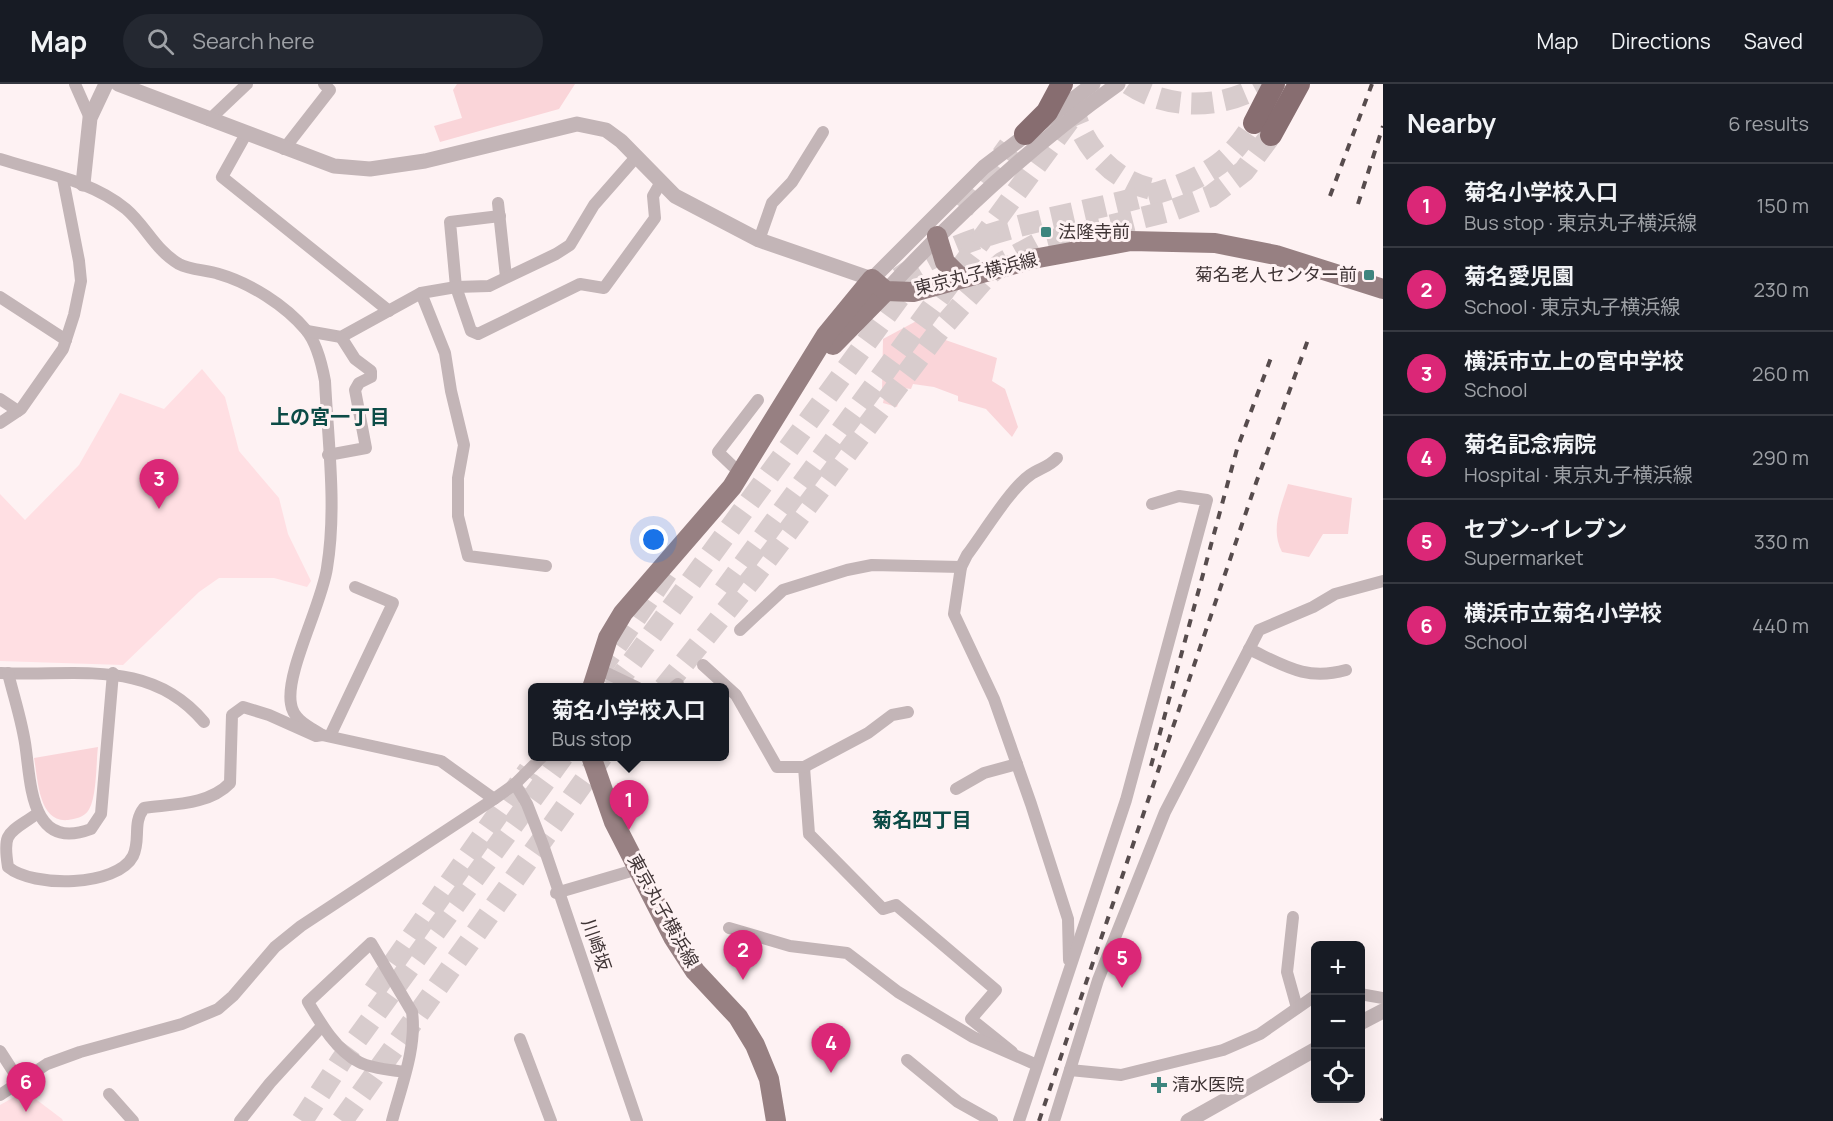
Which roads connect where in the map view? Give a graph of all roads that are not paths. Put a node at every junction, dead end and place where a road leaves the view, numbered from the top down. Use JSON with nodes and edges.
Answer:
{"nodes":[{"id":1,"x":75,"y":84,"type":"edge"},
{"id":2,"x":106,"y":84,"type":"edge"},
{"id":3,"x":118,"y":84,"type":"edge"},
{"id":4,"x":247,"y":84,"type":"edge"},
{"id":5,"x":324,"y":84,"type":"edge"},
{"id":6,"x":1062,"y":84,"type":"edge"},
{"id":7,"x":1093,"y":84,"type":"edge"},
{"id":8,"x":1118,"y":84,"type":"edge"},
{"id":9,"x":1274,"y":84,"type":"edge"},
{"id":10,"x":1297,"y":90,"type":"edge"},
{"id":11,"x":90,"y":118,"type":"junction"},
{"id":12,"x":209,"y":120,"type":"junction"},
{"id":13,"x":823,"y":132,"type":"dead end"},
{"id":14,"x":246,"y":134,"type":"junction"},
{"id":15,"x":1025,"y":134,"type":"junction"},
{"id":16,"x":284,"y":149,"type":"junction"},
{"id":17,"x":636,"y":156,"type":"junction"},
{"id":18,"x":0,"y":159,"type":"edge"},
{"id":19,"x":63,"y":179,"type":"junction"},
{"id":20,"x":661,"y":182,"type":"junction"},
{"id":21,"x":83,"y":184,"type":"junction"},
{"id":22,"x":937,"y":236,"type":"junction"},
{"id":23,"x":759,"y":240,"type":"junction"},
{"id":24,"x":506,"y":277,"type":"junction"},
{"id":25,"x":960,"y":277,"type":"junction"},
{"id":26,"x":879,"y":285,"type":"junction"},
{"id":27,"x":456,"y":287,"type":"junction"},
{"id":28,"x":1383,"y":289,"type":"edge"},
{"id":29,"x":421,"y":292,"type":"junction"},
{"id":30,"x":0,"y":297,"type":"edge"},
{"id":31,"x":389,"y":311,"type":"junction"},
{"id":32,"x":307,"y":331,"type":"junction"},
{"id":33,"x":341,"y":337,"type":"junction"},
{"id":34,"x":66,"y":340,"type":"junction"},
{"id":35,"x":0,"y":399,"type":"edge"},
{"id":36,"x":758,"y":400,"type":"dead end"},
{"id":37,"x":18,"y":411,"type":"junction"},
{"id":38,"x":0,"y":423,"type":"edge"},
{"id":39,"x":328,"y":455,"type":"junction"},
{"id":40,"x":1057,"y":458,"type":"dead end"},
{"id":41,"x":741,"y":474,"type":"junction"},
{"id":42,"x":1152,"y":504,"type":"dead end"},
{"id":43,"x":546,"y":566,"type":"dead end"},
{"id":44,"x":961,"y":567,"type":"junction"},
{"id":45,"x":1383,"y":581,"type":"edge"},
{"id":46,"x":355,"y":587,"type":"dead end"},
{"id":47,"x":740,"y":630,"type":"dead end"},
{"id":48,"x":1249,"y":649,"type":"junction"},
{"id":49,"x":704,"y":665,"type":"dead end"},
{"id":50,"x":597,"y":668,"type":"junction"},
{"id":51,"x":1346,"y":670,"type":"dead end"},
{"id":52,"x":4,"y":673,"type":"edge"},
{"id":53,"x":113,"y":673,"type":"junction"},
{"id":54,"x":593,"y":683,"type":"edge"},
{"id":55,"x":629,"y":683,"type":"edge"},
{"id":56,"x":723,"y":683,"type":"edge"},
{"id":57,"x":729,"y":688,"type":"edge"},
{"id":58,"x":908,"y":712,"type":"dead end"},
{"id":59,"x":204,"y":722,"type":"dead end"},
{"id":60,"x":326,"y":735,"type":"junction"},
{"id":61,"x":538,"y":761,"type":"edge"},
{"id":62,"x":593,"y":761,"type":"edge"},
{"id":63,"x":1017,"y":764,"type":"junction"},
{"id":64,"x":804,"y":767,"type":"junction"},
{"id":65,"x":514,"y":784,"type":"junction"},
{"id":66,"x":956,"y":789,"type":"dead end"},
{"id":67,"x":494,"y":799,"type":"junction"},
{"id":68,"x":38,"y":813,"type":"junction"},
{"id":69,"x":638,"y":869,"type":"junction"},
{"id":70,"x":557,"y":892,"type":"junction"},
{"id":71,"x":1293,"y":917,"type":"dead end"},
{"id":72,"x":729,"y":928,"type":"dead end"},
{"id":73,"x":1069,"y":970,"type":"junction"},
{"id":74,"x":1315,"y":995,"type":"edge"},
{"id":75,"x":1365,"y":995,"type":"edge"},
{"id":76,"x":1383,"y":998,"type":"edge"},
{"id":77,"x":1297,"y":1008,"type":"junction"},
{"id":78,"x":1383,"y":1011,"type":"edge"},
{"id":79,"x":1365,"y":1020,"type":"edge"},
{"id":80,"x":322,"y":1026,"type":"junction"},
{"id":81,"x":520,"y":1039,"type":"dead end"},
{"id":82,"x":0,"y":1050,"type":"edge"},
{"id":83,"x":1012,"y":1052,"type":"junction"},
{"id":84,"x":1311,"y":1052,"type":"edge"},
{"id":85,"x":907,"y":1060,"type":"dead end"},
{"id":86,"x":1037,"y":1065,"type":"junction"},
{"id":87,"x":1070,"y":1070,"type":"junction"},
{"id":88,"x":405,"y":1072,"type":"junction"},
{"id":89,"x":20,"y":1082,"type":"junction"},
{"id":90,"x":108,"y":1094,"type":"dead end"},
{"id":91,"x":0,"y":1095,"type":"edge"},
{"id":92,"x":133,"y":1121,"type":"edge"},
{"id":93,"x":240,"y":1121,"type":"edge"},
{"id":94,"x":392,"y":1121,"type":"edge"},
{"id":95,"x":551,"y":1121,"type":"edge"},
{"id":96,"x":637,"y":1121,"type":"edge"},
{"id":97,"x":776,"y":1121,"type":"edge"},
{"id":98,"x":992,"y":1121,"type":"edge"},
{"id":99,"x":1019,"y":1121,"type":"edge"},
{"id":100,"x":1054,"y":1121,"type":"edge"},
{"id":101,"x":1188,"y":1121,"type":"edge"}],
"edges":[{"from":1,"to":11,"type":"street"},
{"from":2,"to":11,"type":"street"},
{"from":3,"to":12,"type":"street"},
{"from":4,"to":12,"type":"street"},
{"from":5,"to":16,"type":"street"},
{"from":6,"to":15,"type":"highway"},
{"from":7,"to":15,"type":"street"},
{"from":8,"to":22,"type":"street"},
{"from":9,"to":10,"type":"highway"},
{"from":11,"to":21,"type":"street"},
{"from":12,"to":14,"type":"street"},
{"from":13,"to":23,"type":"street"},
{"from":14,"to":16,"type":"street"},
{"from":14,"to":31,"type":"street"},
{"from":15,"to":26,"type":"street"},
{"from":16,"to":17,"type":"street"},
{"from":17,"to":20,"type":"street"},
{"from":17,"to":24,"type":"street"},
{"from":18,"to":19,"type":"street"},
{"from":19,"to":21,"type":"street"},
{"from":19,"to":34,"type":"street"},
{"from":20,"to":23,"type":"street"},
{"from":20,"to":27,"type":"street"},
{"from":21,"to":32,"type":"street"},
{"from":22,"to":25,"type":"main road"},
{"from":22,"to":26,"type":"street"},
{"from":23,"to":26,"type":"street"},
{"from":24,"to":27,"type":"street"},
{"from":24,"to":27,"type":"street"},
{"from":25,"to":26,"type":"main road","name":"東京丸子横浜線"},
{"from":25,"to":28,"type":"main road","name":"東京丸子横浜線"},
{"from":26,"to":41,"type":"main road"},
{"from":27,"to":29,"type":"street"},
{"from":29,"to":31,"type":"street"},
{"from":29,"to":43,"type":"street"},
{"from":30,"to":34,"type":"street"},
{"from":31,"to":33,"type":"street"},
{"from":32,"to":33,"type":"street"},
{"from":32,"to":39,"type":"street"},
{"from":33,"to":39,"type":"street"},
{"from":34,"to":37,"type":"street"},
{"from":35,"to":37,"type":"street"},
{"from":36,"to":41,"type":"street"},
{"from":37,"to":38,"type":"street"},
{"from":39,"to":60,"type":"street"},
{"from":40,"to":44,"type":"street"},
{"from":41,"to":50,"type":"main road"},
{"from":42,"to":73,"type":"street"},
{"from":44,"to":47,"type":"street"},
{"from":44,"to":63,"type":"street"},
{"from":45,"to":48,"type":"street"},
{"from":46,"to":60,"type":"street"},
{"from":48,"to":51,"type":"street"},
{"from":48,"to":87,"type":"street"},
{"from":49,"to":56,"type":"street"},
{"from":50,"to":54,"type":"main road"},
{"from":50,"to":55,"type":"street"},
{"from":52,"to":53,"type":"street"},
{"from":52,"to":68,"type":"street"},
{"from":53,"to":59,"type":"street"},
{"from":53,"to":68,"type":"street"},
{"from":57,"to":64,"type":"street"},
{"from":58,"to":64,"type":"street"},
{"from":60,"to":67,"type":"street"},
{"from":60,"to":68,"type":"street"},
{"from":61,"to":65,"type":"street"},
{"from":62,"to":69,"type":"main road","name":"東京丸子横浜線"},
{"from":63,"to":66,"type":"street"},
{"from":63,"to":73,"type":"street"},
{"from":64,"to":83,"type":"street"},
{"from":65,"to":67,"type":"street"},
{"from":65,"to":70,"type":"street","name":"川崎坂"},
{"from":67,"to":89,"type":"street"},
{"from":69,"to":70,"type":"street"},
{"from":69,"to":97,"type":"main road","name":"東京丸子横浜線"},
{"from":70,"to":96,"type":"street","name":"川崎坂"},
{"from":71,"to":77,"type":"street"},
{"from":72,"to":83,"type":"street"},
{"from":73,"to":86,"type":"street"},
{"from":74,"to":77,"type":"street"},
{"from":75,"to":76,"type":"street"},
{"from":77,"to":87,"type":"street"},
{"from":78,"to":79,"type":"street"},
{"from":80,"to":88,"type":"street"},
{"from":80,"to":88,"type":"street"},
{"from":80,"to":93,"type":"street"},
{"from":81,"to":95,"type":"street"},
{"from":82,"to":89,"type":"street"},
{"from":83,"to":86,"type":"street"},
{"from":84,"to":101,"type":"street"},
{"from":85,"to":98,"type":"street"},
{"from":86,"to":99,"type":"street"},
{"from":87,"to":100,"type":"street"},
{"from":88,"to":94,"type":"street"},
{"from":89,"to":91,"type":"street"},
{"from":90,"to":92,"type":"street"}]}
